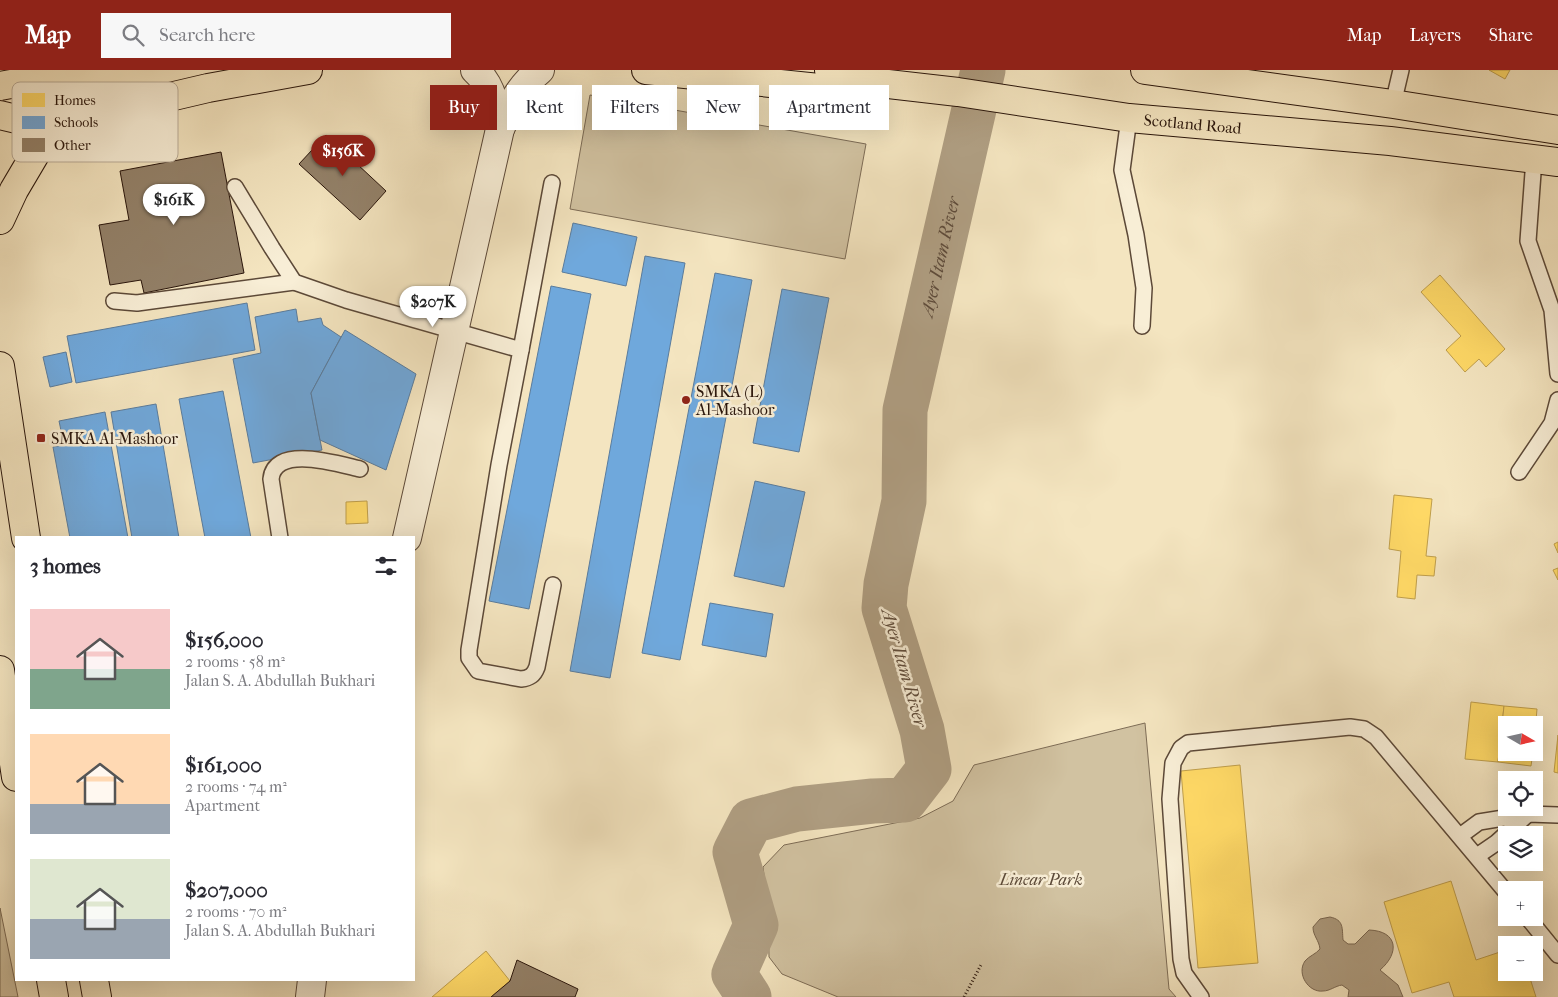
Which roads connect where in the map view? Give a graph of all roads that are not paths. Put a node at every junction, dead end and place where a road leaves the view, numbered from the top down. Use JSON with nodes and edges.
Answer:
{"nodes":[{"id":1,"x":62,"y":70,"type":"edge"},
{"id":2,"x":88,"y":70,"type":"edge"},
{"id":3,"x":308,"y":70,"type":"edge"},
{"id":4,"x":474,"y":70,"type":"edge"},
{"id":5,"x":540,"y":70,"type":"edge"},
{"id":6,"x":646,"y":70,"type":"edge"},
{"id":7,"x":1145,"y":70,"type":"edge"},
{"id":8,"x":1402,"y":70,"type":"edge"},
{"id":9,"x":1169,"y":72,"type":"edge"},
{"id":10,"x":837,"y":74,"type":"edge"},
{"id":11,"x":22,"y":82,"type":"edge"},
{"id":12,"x":66,"y":82,"type":"edge"},
{"id":13,"x":178,"y":94,"type":"edge"},
{"id":14,"x":1393,"y":104,"type":"junction"},
{"id":15,"x":1129,"y":118,"type":"junction"},
{"id":16,"x":500,"y":129,"type":"junction"},
{"id":17,"x":1558,"y":130,"type":"edge"},
{"id":18,"x":1546,"y":160,"type":"edge"},
{"id":19,"x":31,"y":162,"type":"edge"},
{"id":20,"x":552,"y":183,"type":"dead end"},
{"id":21,"x":235,"y":186,"type":"dead end"},
{"id":22,"x":0,"y":220,"type":"edge"},
{"id":23,"x":294,"y":282,"type":"junction"},
{"id":24,"x":114,"y":301,"type":"dead end"},
{"id":25,"x":1142,"y":326,"type":"dead end"},
{"id":26,"x":454,"y":332,"type":"junction"},
{"id":27,"x":521,"y":350,"type":"junction"},
{"id":28,"x":0,"y":366,"type":"edge"},
{"id":29,"x":1558,"y":374,"type":"edge"},
{"id":30,"x":1558,"y":400,"type":"edge"},
{"id":31,"x":360,"y":469,"type":"dead end"},
{"id":32,"x":1519,"y":472,"type":"dead end"},
{"id":33,"x":26,"y":536,"type":"edge"},
{"id":34,"x":280,"y":536,"type":"edge"},
{"id":35,"x":407,"y":536,"type":"edge"},
{"id":36,"x":553,"y":585,"type":"dead end"},
{"id":37,"x":0,"y":670,"type":"edge"},
{"id":38,"x":15,"y":770,"type":"edge"},
{"id":39,"x":1543,"y":814,"type":"edge"},
{"id":40,"x":1558,"y":815,"type":"edge"},
{"id":41,"x":1516,"y":816,"type":"edge"},
{"id":42,"x":1526,"y":816,"type":"edge"},
{"id":43,"x":1460,"y":836,"type":"junction"},
{"id":44,"x":1477,"y":856,"type":"junction"},
{"id":45,"x":1498,"y":882,"type":"edge"},
{"id":46,"x":1534,"y":926,"type":"edge"},
{"id":47,"x":1558,"y":955,"type":"edge"},
{"id":48,"x":51,"y":981,"type":"edge"},
{"id":49,"x":94,"y":981,"type":"edge"},
{"id":50,"x":312,"y":981,"type":"edge"},
{"id":51,"x":54,"y":997,"type":"edge"},
{"id":52,"x":96,"y":997,"type":"edge"},
{"id":53,"x":310,"y":997,"type":"edge"},
{"id":54,"x":1200,"y":997,"type":"edge"}],
"edges":[{"from":1,"to":12,"type":"main road"},
{"from":2,"to":11,"type":"main road","bridge":true},
{"from":3,"to":13,"type":"main road"},
{"from":4,"to":16,"type":"street"},
{"from":5,"to":16,"type":"street"},
{"from":6,"to":10,"type":"main road"},
{"from":7,"to":9,"type":"main road"},
{"from":8,"to":14,"type":"lane"},
{"from":9,"to":14,"type":"main road"},
{"from":10,"to":15,"type":"main road","name":"Scotland Road"},
{"from":14,"to":17,"type":"main road"},
{"from":15,"to":18,"type":"main road","name":"Scotland Road"},
{"from":15,"to":25,"type":"lane"},
{"from":16,"to":26,"type":"street"},
{"from":18,"to":29,"type":"lane"},
{"from":19,"to":22,"type":"main road"},
{"from":20,"to":27,"type":"lane"},
{"from":21,"to":23,"type":"lane"},
{"from":23,"to":24,"type":"lane"},
{"from":23,"to":26,"type":"lane"},
{"from":26,"to":27,"type":"lane"},
{"from":26,"to":35,"type":"street"},
{"from":27,"to":36,"type":"lane"},
{"from":28,"to":33,"type":"main road"},
{"from":30,"to":32,"type":"lane"},
{"from":31,"to":34,"type":"lane"},
{"from":37,"to":38,"type":"main road"},
{"from":39,"to":40,"type":"lane"},
{"from":41,"to":43,"type":"lane"},
{"from":42,"to":44,"type":"lane"},
{"from":43,"to":44,"type":"lane"},
{"from":43,"to":54,"type":"lane"},
{"from":44,"to":45,"type":"lane"},
{"from":46,"to":47,"type":"lane"},
{"from":48,"to":51,"type":"main road"},
{"from":49,"to":52,"type":"main road"},
{"from":50,"to":53,"type":"street"}]}
